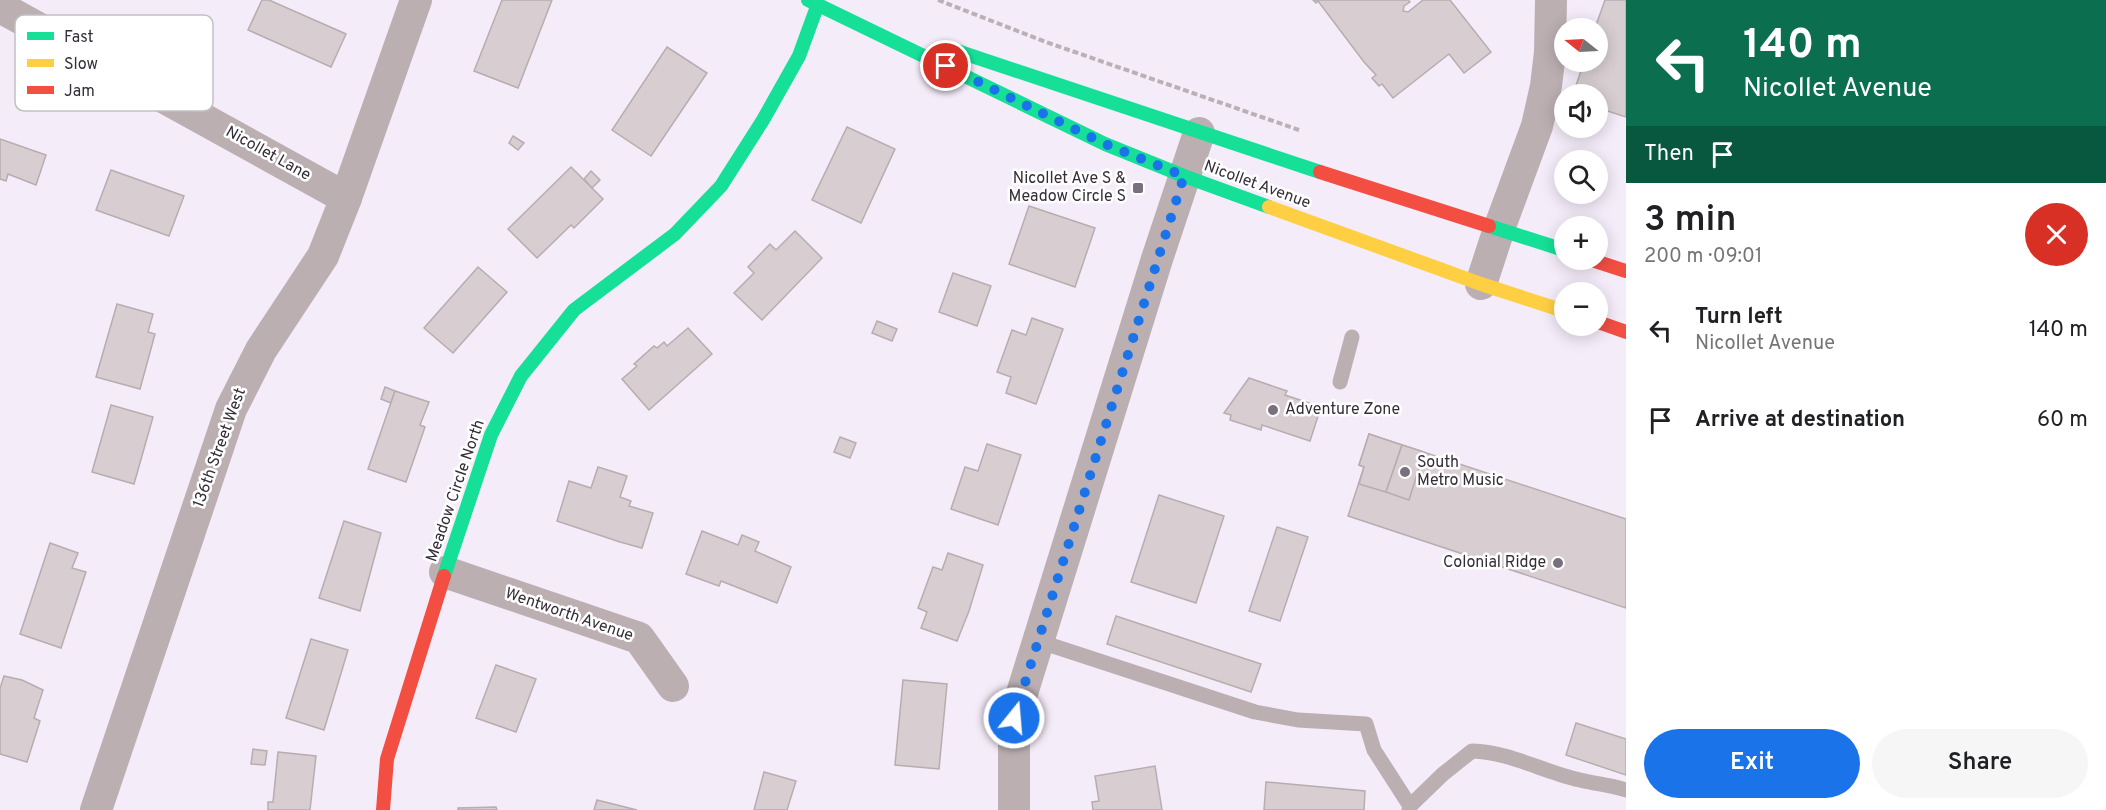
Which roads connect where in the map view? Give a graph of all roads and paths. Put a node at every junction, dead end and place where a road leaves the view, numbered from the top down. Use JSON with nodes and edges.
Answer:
{"nodes":[{"id":1,"x":416,"y":0,"type":"edge"},
{"id":2,"x":938,"y":0,"type":"edge"},
{"id":3,"x":1551,"y":0,"type":"edge"},
{"id":4,"x":813,"y":2,"type":"edge"},
{"id":5,"x":0,"y":7,"type":"edge"},
{"id":6,"x":15,"y":15,"type":"edge"},
{"id":7,"x":188,"y":111,"type":"edge"},
{"id":8,"x":1199,"y":133,"type":"junction"},
{"id":9,"x":1305,"y":133,"type":"dead end"},
{"id":10,"x":1184,"y":176,"type":"junction"},
{"id":11,"x":346,"y":198,"type":"junction"},
{"id":12,"x":1499,"y":229,"type":"junction"},
{"id":13,"x":1554,"y":247,"type":"edge"},
{"id":14,"x":1608,"y":265,"type":"edge"},
{"id":15,"x":1626,"y":271,"type":"edge"},
{"id":16,"x":1481,"y":284,"type":"junction"},
{"id":17,"x":1554,"y":308,"type":"edge"},
{"id":18,"x":1608,"y":326,"type":"edge"},
{"id":19,"x":1626,"y":332,"type":"edge"},
{"id":20,"x":1352,"y":337,"type":"dead end"},
{"id":21,"x":1340,"y":382,"type":"dead end"},
{"id":22,"x":445,"y":572,"type":"junction"},
{"id":23,"x":1038,"y":641,"type":"junction"},
{"id":24,"x":673,"y":686,"type":"dead end"},
{"id":25,"x":1626,"y":790,"type":"edge"},
{"id":26,"x":1409,"y":808,"type":"edge"},
{"id":27,"x":96,"y":810,"type":"edge"},
{"id":28,"x":383,"y":810,"type":"edge"},
{"id":29,"x":1014,"y":810,"type":"edge"}],
"edges":[{"from":1,"to":11,"type":"street","name":"136th Street West"},
{"from":2,"to":9,"type":"path"},
{"from":3,"to":12,"type":"street"},
{"from":4,"to":8,"type":"main road","name":"Nicollet Avenue"},
{"from":4,"to":10,"type":"main road","name":"Nicollet Avenue"},
{"from":4,"to":22,"type":"main road","name":"Meadow Circle North"},
{"from":5,"to":6,"type":"street","name":"Nicollet Lane"},
{"from":7,"to":11,"type":"street","name":"Nicollet Lane"},
{"from":8,"to":10,"type":"street"},
{"from":8,"to":12,"type":"main road","name":"Nicollet Avenue"},
{"from":10,"to":16,"type":"main road","name":"Nicollet Avenue"},
{"from":10,"to":23,"type":"street"},
{"from":11,"to":27,"type":"street","name":"136th Street West"},
{"from":12,"to":13,"type":"main road","name":"Nicollet Avenue"},
{"from":12,"to":16,"type":"street"},
{"from":14,"to":15,"type":"main road"},
{"from":16,"to":17,"type":"main road","name":"Nicollet Avenue"},
{"from":18,"to":19,"type":"main road"},
{"from":20,"to":21,"type":"lane"},
{"from":22,"to":24,"type":"street","name":"Wentworth Avenue"},
{"from":22,"to":28,"type":"main road","name":"Meadow Circle North"},
{"from":23,"to":26,"type":"lane"},
{"from":23,"to":29,"type":"street"},
{"from":25,"to":26,"type":"lane"}]}
